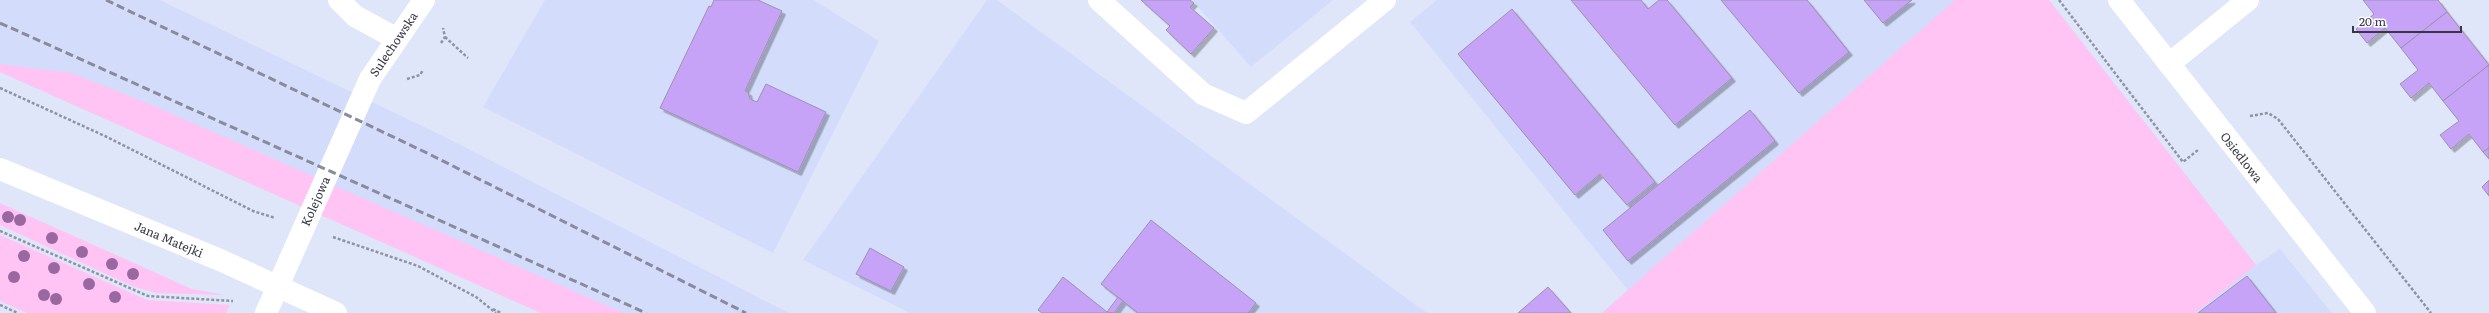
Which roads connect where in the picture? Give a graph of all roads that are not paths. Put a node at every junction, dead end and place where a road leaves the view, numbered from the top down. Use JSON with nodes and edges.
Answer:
{"nodes":[{"id":1,"x":339,"y":0,"type":"edge"},
{"id":2,"x":424,"y":0,"type":"edge"},
{"id":3,"x":1100,"y":0,"type":"edge"},
{"id":4,"x":1385,"y":0,"type":"edge"},
{"id":5,"x":2119,"y":0,"type":"edge"},
{"id":6,"x":2248,"y":0,"type":"edge"},
{"id":7,"x":397,"y":39,"type":"junction"},
{"id":8,"x":2169,"y":64,"type":"junction"},
{"id":9,"x":364,"y":90,"type":"joint"},
{"id":10,"x":0,"y":169,"type":"edge"},
{"id":11,"x":266,"y":313,"type":"edge"},
{"id":12,"x":336,"y":313,"type":"edge"},
{"id":13,"x":2365,"y":313,"type":"edge"}],
"edges":[{"from":1,"to":7,"type":"street"},
{"from":2,"to":7,"type":"street","name":"Sulechowska"},
{"from":3,"to":4,"type":"street"},
{"from":5,"to":8,"type":"street","name":"Osiedlowa"},
{"from":6,"to":8,"type":"street"},
{"from":7,"to":9,"type":"street","name":"Sulechowska"},
{"from":8,"to":13,"type":"street","name":"Osiedlowa"},
{"from":9,"to":11,"type":"street","name":"Kolejowa"},
{"from":10,"to":12,"type":"street","name":"Jana Matejki"}]}
